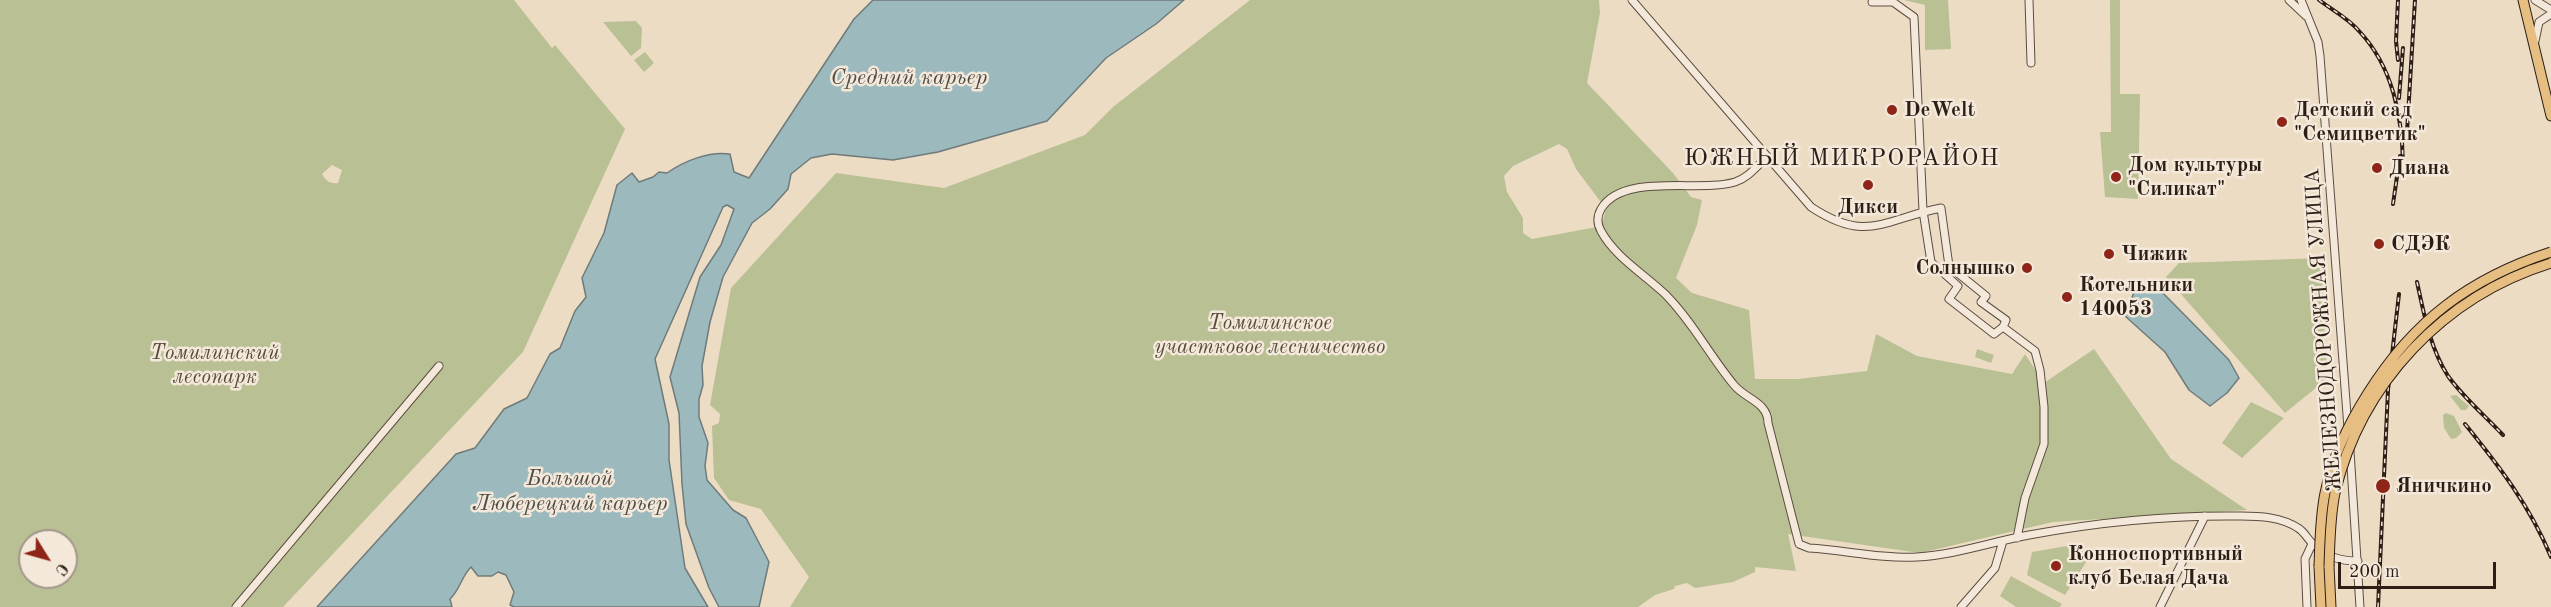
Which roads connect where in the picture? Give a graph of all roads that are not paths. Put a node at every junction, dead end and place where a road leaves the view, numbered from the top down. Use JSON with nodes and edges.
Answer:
{"nodes":[{"id":1,"x":1632,"y":0,"type":"edge"},
{"id":2,"x":2029,"y":0,"type":"edge"},
{"id":3,"x":2289,"y":0,"type":"edge"},
{"id":4,"x":2301,"y":0,"type":"edge"},
{"id":5,"x":2523,"y":0,"type":"edge"},
{"id":6,"x":2535,"y":0,"type":"edge"},
{"id":7,"x":1872,"y":2,"type":"dead end"},
{"id":8,"x":2551,"y":12,"type":"edge"},
{"id":9,"x":2308,"y":17,"type":"junction"},
{"id":10,"x":2534,"y":47,"type":"junction"},
{"id":11,"x":2031,"y":63,"type":"dead end"},
{"id":12,"x":2551,"y":116,"type":"edge"},
{"id":13,"x":1767,"y":157,"type":"junction"},
{"id":14,"x":1923,"y":211,"type":"junction"},
{"id":15,"x":2551,"y":252,"type":"edge"},
{"id":16,"x":2551,"y":263,"type":"edge"},
{"id":17,"x":2003,"y":327,"type":"junction"},
{"id":18,"x":439,"y":366,"type":"dead end"},
{"id":19,"x":2205,"y":516,"type":"junction"},
{"id":20,"x":2304,"y":533,"type":"junction"},
{"id":21,"x":2017,"y":538,"type":"junction"},
{"id":22,"x":2003,"y":541,"type":"junction"},
{"id":23,"x":2312,"y":544,"type":"junction"},
{"id":24,"x":2306,"y":556,"type":"junction"},
{"id":25,"x":2358,"y":561,"type":"junction"},
{"id":26,"x":2324,"y":566,"type":"junction"},
{"id":27,"x":236,"y":607,"type":"edge"},
{"id":28,"x":1960,"y":607,"type":"edge"},
{"id":29,"x":2160,"y":607,"type":"edge"},
{"id":30,"x":2307,"y":607,"type":"edge"},
{"id":31,"x":2321,"y":607,"type":"edge"},
{"id":32,"x":2331,"y":607,"type":"edge"},
{"id":33,"x":2360,"y":607,"type":"edge"}],
"edges":[{"from":1,"to":13,"type":"street"},
{"from":2,"to":11,"type":"street"},
{"from":3,"to":9,"type":"street"},
{"from":4,"to":9,"type":"street","name":"ЖЕЛЕЗНОДОРОЖНАЯ УЛИЦА"},
{"from":5,"to":10,"type":"main road"},
{"from":6,"to":8,"type":"street"},
{"from":7,"to":14,"type":"street"},
{"from":8,"to":10,"type":"street"},
{"from":9,"to":25,"type":"street","name":"ЖЕЛЕЗНОДОРОЖНАЯ УЛИЦА"},
{"from":10,"to":12,"type":"main road"},
{"from":13,"to":14,"type":"street"},
{"from":13,"to":22,"type":"street"},
{"from":14,"to":17,"type":"street"},
{"from":14,"to":17,"type":"street"},
{"from":15,"to":26,"type":"main road","bridge":true},
{"from":16,"to":26,"type":"main road","bridge":true},
{"from":17,"to":21,"type":"street"},
{"from":18,"to":27,"type":"street"},
{"from":19,"to":20,"type":"street"},
{"from":19,"to":21,"type":"street"},
{"from":19,"to":29,"type":"street"},
{"from":20,"to":23,"type":"street"},
{"from":20,"to":24,"type":"street"},
{"from":21,"to":22,"type":"street"},
{"from":22,"to":28,"type":"street"},
{"from":23,"to":24,"type":"street"},
{"from":23,"to":25,"type":"street"},
{"from":24,"to":30,"type":"street"},
{"from":25,"to":33,"type":"street","name":"ЖЕЛЕЗНОДОРОЖНАЯ УЛИЦА"},
{"from":26,"to":31,"type":"main road"},
{"from":26,"to":32,"type":"main road"}]}
